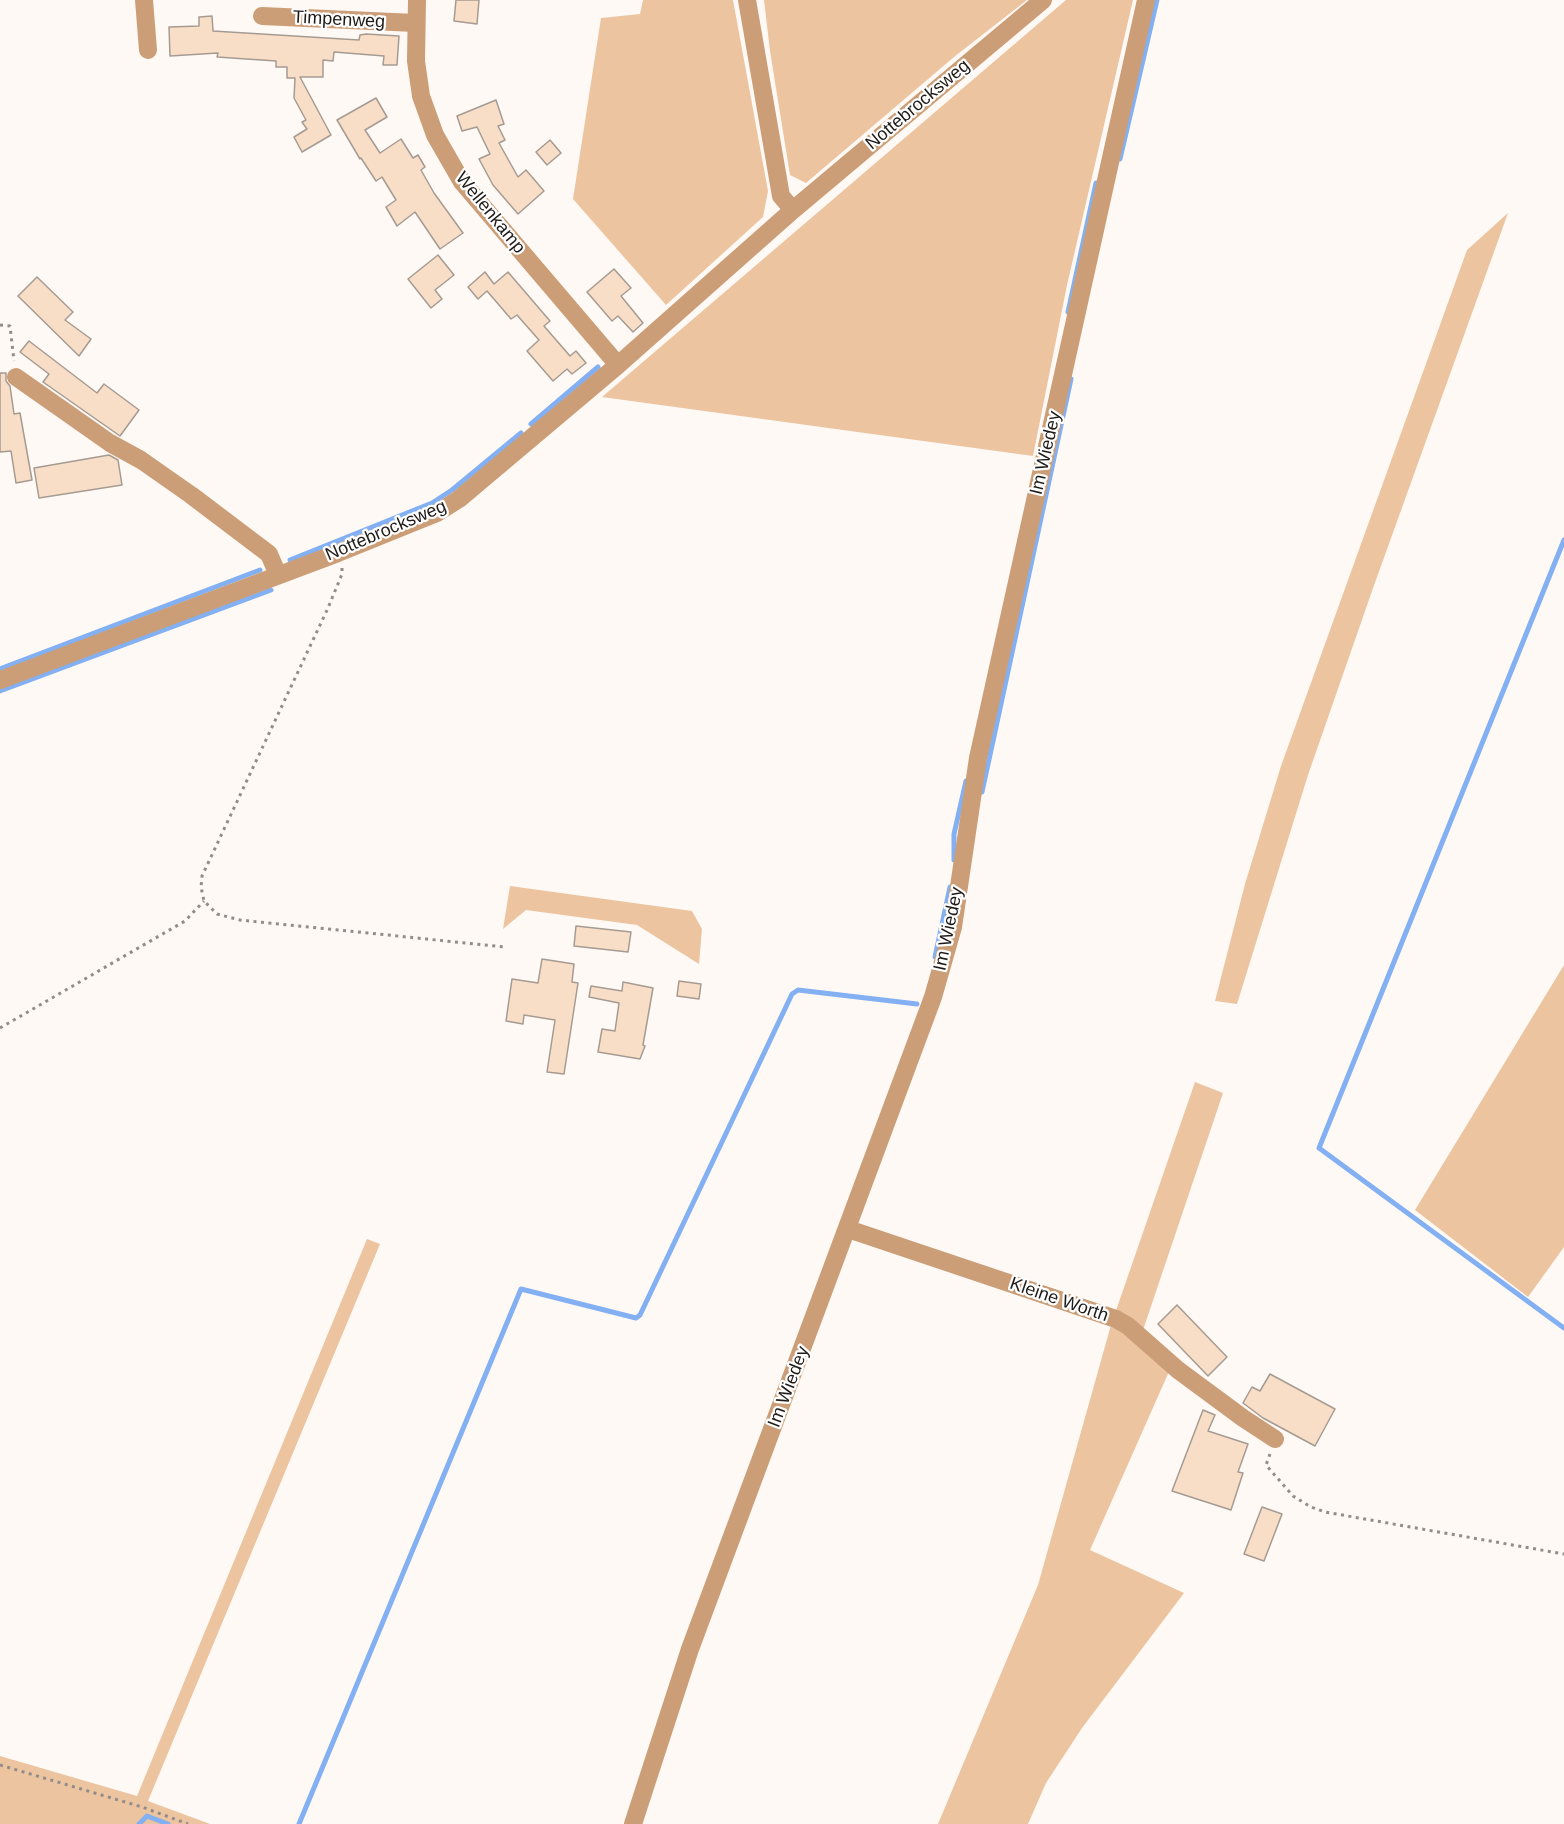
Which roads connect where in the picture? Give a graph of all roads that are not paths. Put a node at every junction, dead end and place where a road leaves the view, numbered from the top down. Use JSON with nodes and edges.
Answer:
{"nodes":[{"id":1,"x":144,"y":0,"type":"edge"},
{"id":2,"x":417,"y":0,"type":"edge"},
{"id":3,"x":747,"y":0,"type":"edge"},
{"id":4,"x":1043,"y":0,"type":"edge"},
{"id":5,"x":1146,"y":0,"type":"edge"},
{"id":6,"x":262,"y":16,"type":"dead end"},
{"id":7,"x":416,"y":23,"type":"junction"},
{"id":8,"x":148,"y":50,"type":"dead end"},
{"id":9,"x":793,"y":210,"type":"junction"},
{"id":10,"x":618,"y":365,"type":"junction"},
{"id":11,"x":16,"y":377,"type":"road end"},
{"id":12,"x":278,"y":575,"type":"junction"},
{"id":13,"x":0,"y":681,"type":"edge"},
{"id":14,"x":848,"y":1230,"type":"junction"},
{"id":15,"x":1275,"y":1439,"type":"road end"},
{"id":16,"x":633,"y":1824,"type":"edge"}],
"edges":[{"from":1,"to":8,"type":"street"},
{"from":2,"to":7,"type":"street","name":"Wellenkamp"},
{"from":3,"to":9,"type":"street"},
{"from":4,"to":9,"type":"street","name":"Nottebrocksweg"},
{"from":5,"to":14,"type":"street","name":"Im Wiedey"},
{"from":6,"to":7,"type":"street","name":"Timpenweg"},
{"from":7,"to":10,"type":"street","name":"Wellenkamp"},
{"from":9,"to":10,"type":"street","name":"Nottebrocksweg"},
{"from":10,"to":12,"type":"street","name":"Nottebrocksweg"},
{"from":11,"to":12,"type":"street"},
{"from":12,"to":13,"type":"street","name":"Nottebrocksweg"},
{"from":14,"to":15,"type":"street","name":"Kleine Worth"},
{"from":14,"to":16,"type":"street","name":"Im Wiedey"}]}
